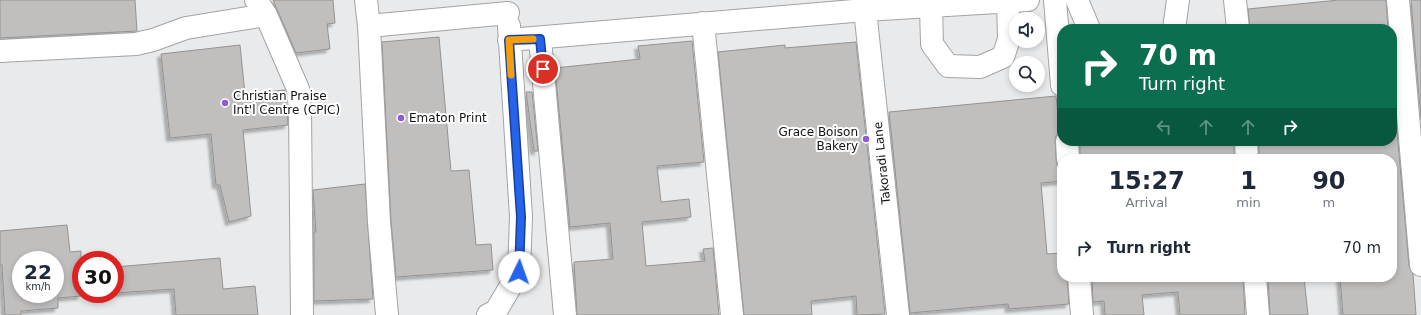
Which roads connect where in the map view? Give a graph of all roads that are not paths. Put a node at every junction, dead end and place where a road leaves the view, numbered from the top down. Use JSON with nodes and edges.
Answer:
{"nodes":[{"id":1,"x":366,"y":0,"type":"edge"},
{"id":2,"x":1055,"y":0,"type":"edge"},
{"id":3,"x":1077,"y":0,"type":"edge"},
{"id":4,"x":1178,"y":0,"type":"edge"},
{"id":5,"x":1235,"y":0,"type":"edge"},
{"id":6,"x":1398,"y":0,"type":"edge"},
{"id":7,"x":1018,"y":1,"type":"edge"},
{"id":8,"x":908,"y":4,"type":"edge"},
{"id":9,"x":261,"y":7,"type":"edge"},
{"id":10,"x":508,"y":7,"type":"edge"},
{"id":11,"x":931,"y":7,"type":"junction"},
{"id":12,"x":865,"y":10,"type":"junction"},
{"id":13,"x":703,"y":23,"type":"junction"},
{"id":14,"x":1057,"y":24,"type":"edge"},
{"id":15,"x":1088,"y":24,"type":"edge"},
{"id":16,"x":1175,"y":24,"type":"edge"},
{"id":17,"x":1237,"y":24,"type":"edge"},
{"id":18,"x":369,"y":26,"type":"junction"},
{"id":19,"x":540,"y":39,"type":"junction"},
{"id":20,"x":509,"y":40,"type":"junction"},
{"id":21,"x":0,"y":51,"type":"edge"},
{"id":22,"x":1421,"y":266,"type":"edge"},
{"id":23,"x":1079,"y":282,"type":"edge"},
{"id":24,"x":1255,"y":282,"type":"edge"},
{"id":25,"x":302,"y":315,"type":"edge"},
{"id":26,"x":387,"y":315,"type":"edge"},
{"id":27,"x":488,"y":315,"type":"edge"},
{"id":28,"x":565,"y":315,"type":"edge"},
{"id":29,"x":732,"y":315,"type":"edge"},
{"id":30,"x":898,"y":315,"type":"edge"},
{"id":31,"x":1082,"y":315,"type":"edge"},
{"id":32,"x":1258,"y":315,"type":"edge"}],
"edges":[{"from":1,"to":18,"type":"street"},
{"from":2,"to":14,"type":"street"},
{"from":3,"to":15,"type":"street"},
{"from":4,"to":16,"type":"street"},
{"from":5,"to":17,"type":"street"},
{"from":6,"to":22,"type":"street"},
{"from":7,"to":11,"type":"street"},
{"from":7,"to":11,"type":"street"},
{"from":8,"to":11,"type":"street"},
{"from":8,"to":12,"type":"street"},
{"from":9,"to":21,"type":"street"},
{"from":9,"to":25,"type":"street"},
{"from":10,"to":18,"type":"street"},
{"from":10,"to":20,"type":"street"},
{"from":12,"to":13,"type":"street"},
{"from":12,"to":30,"type":"street","name":"Takoradi Lane"},
{"from":13,"to":19,"type":"street"},
{"from":13,"to":29,"type":"street"},
{"from":18,"to":26,"type":"street"},
{"from":19,"to":20,"type":"street"},
{"from":19,"to":28,"type":"street"},
{"from":20,"to":27,"type":"street"},
{"from":23,"to":31,"type":"street"},
{"from":24,"to":32,"type":"street"}]}
